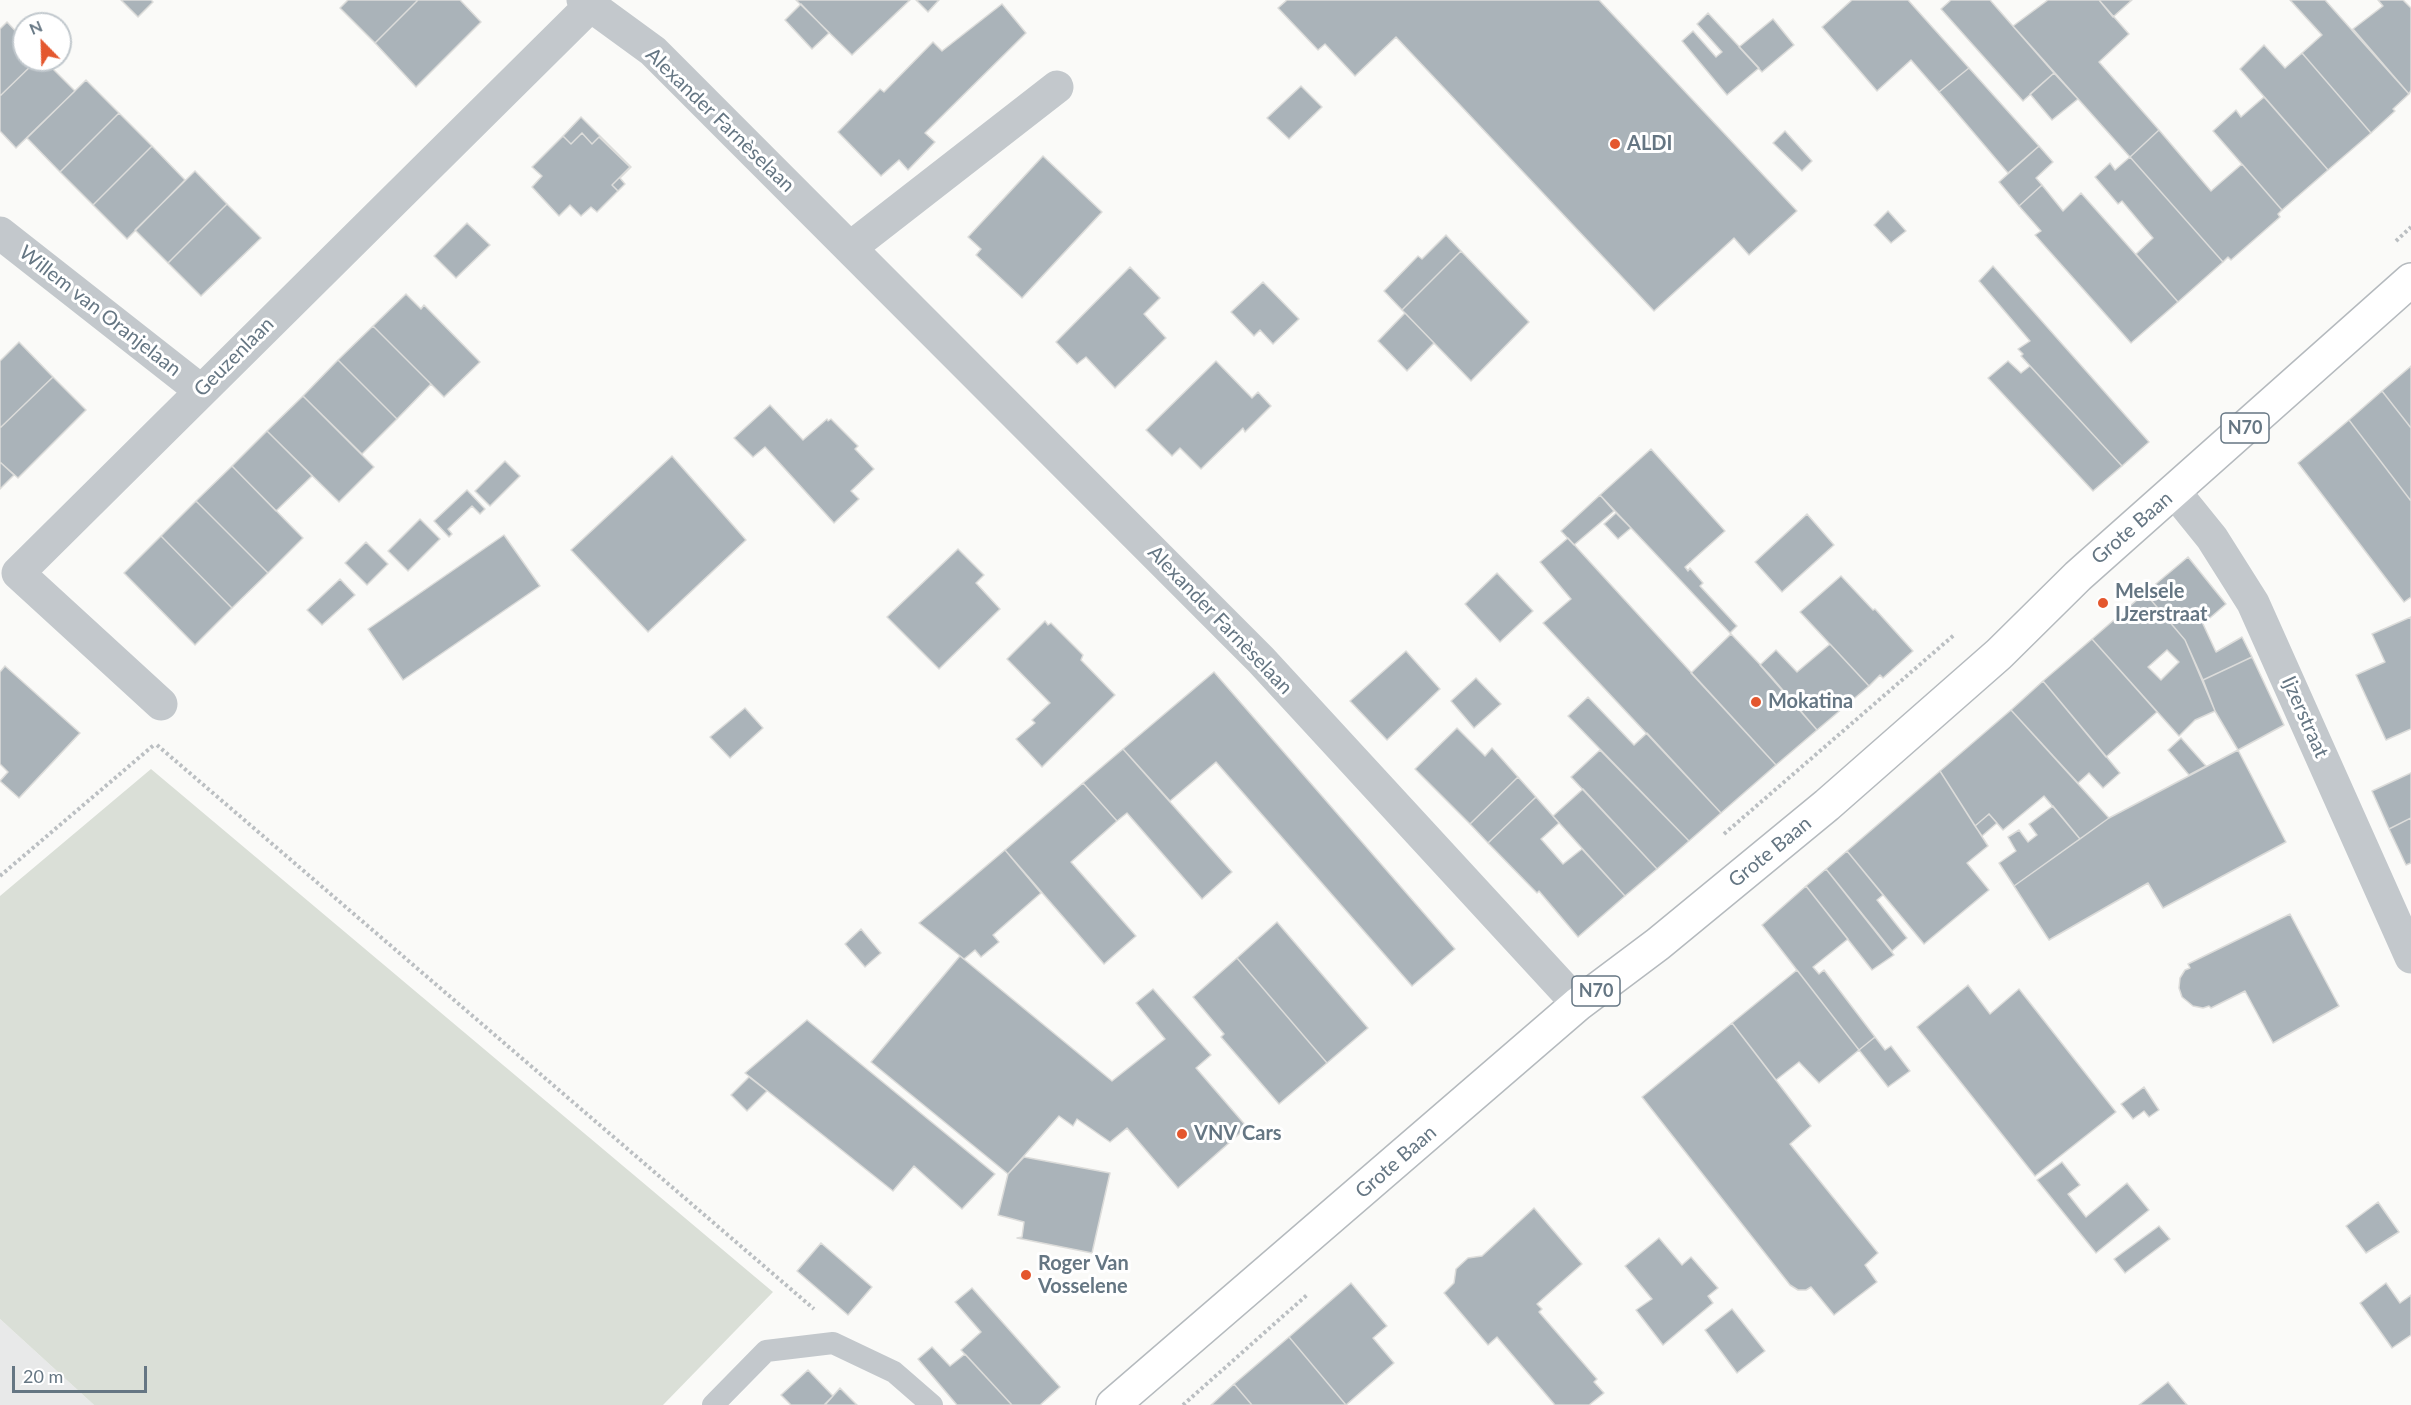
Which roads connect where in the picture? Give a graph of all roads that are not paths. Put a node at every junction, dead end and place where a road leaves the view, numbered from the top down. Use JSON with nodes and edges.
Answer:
{"nodes":[{"id":1,"x":587,"y":3,"type":"edge"},
{"id":2,"x":1057,"y":87,"type":"dead end"},
{"id":3,"x":0,"y":233,"type":"edge"},
{"id":4,"x":849,"y":248,"type":"junction"},
{"id":5,"x":2411,"y":280,"type":"edge"},
{"id":6,"x":200,"y":390,"type":"junction"},
{"id":7,"x":2174,"y":491,"type":"junction"},
{"id":8,"x":161,"y":704,"type":"road end"},
{"id":9,"x":2411,"y":957,"type":"edge"},
{"id":10,"x":1578,"y":1004,"type":"junction"},
{"id":11,"x":713,"y":1405,"type":"edge"},
{"id":12,"x":932,"y":1405,"type":"edge"},
{"id":13,"x":1113,"y":1405,"type":"edge"}],
"edges":[{"from":1,"to":4,"type":"street","name":"Alexander Farnèselaan"},
{"from":1,"to":6,"type":"street","name":"Geuzenlaan"},
{"from":2,"to":4,"type":"street"},
{"from":3,"to":6,"type":"street","name":"Willem van Oranjelaan"},
{"from":4,"to":10,"type":"street","name":"Alexander Farnèselaan"},
{"from":5,"to":7,"type":"main road","name":"Grote Baan","number":"N70"},
{"from":6,"to":8,"type":"street","name":"Geuzenlaan"},
{"from":7,"to":9,"type":"street","name":"Ijzerstraat"},
{"from":7,"to":10,"type":"main road","name":"Grote Baan","number":"N70"},
{"from":10,"to":13,"type":"main road","name":"Grote Baan","number":"N70"},
{"from":11,"to":12,"type":"lane"}]}
